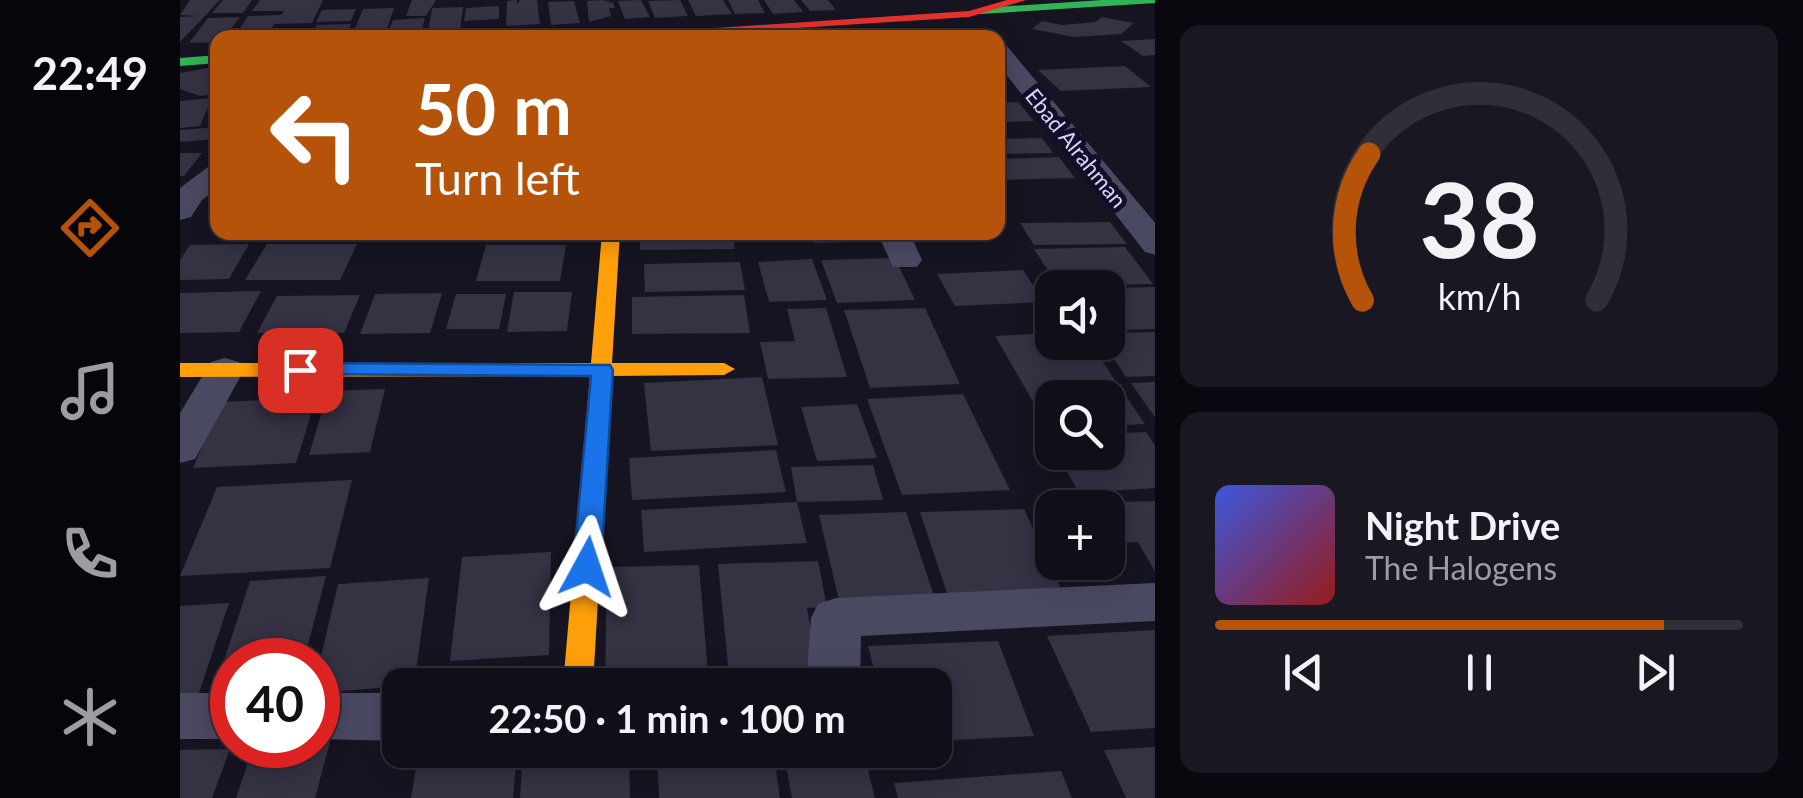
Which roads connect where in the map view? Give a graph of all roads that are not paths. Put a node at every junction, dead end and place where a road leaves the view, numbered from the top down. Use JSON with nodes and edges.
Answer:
{"nodes":[{"id":1,"x":1020,"y":0,"type":"edge"},
{"id":2,"x":1155,"y":0,"type":"edge"},
{"id":3,"x":974,"y":12,"type":"junction"},
{"id":4,"x":805,"y":30,"type":"edge"},
{"id":5,"x":984,"y":30,"type":"edge"},
{"id":6,"x":1005,"y":59,"type":"edge"},
{"id":7,"x":210,"y":60,"type":"edge"},
{"id":8,"x":180,"y":62,"type":"edge"},
{"id":9,"x":210,"y":179,"type":"edge"},
{"id":10,"x":180,"y":210,"type":"edge"},
{"id":11,"x":610,"y":240,"type":"edge"},
{"id":12,"x":1155,"y":245,"type":"edge"},
{"id":13,"x":180,"y":370,"type":"edge"},
{"id":14,"x":225,"y":370,"type":"junction"},
{"id":15,"x":602,"y":370,"type":"junction"},
{"id":16,"x":724,"y":370,"type":"dead end"},
{"id":17,"x":180,"y":450,"type":"edge"},
{"id":18,"x":1155,"y":602,"type":"edge"},
{"id":19,"x":579,"y":668,"type":"edge"},
{"id":20,"x":833,"y":668,"type":"edge"},
{"id":21,"x":180,"y":716,"type":"edge"},
{"id":22,"x":210,"y":716,"type":"edge"},
{"id":23,"x":340,"y":716,"type":"edge"},
{"id":24,"x":382,"y":717,"type":"edge"}],
"edges":[{"from":1,"to":3,"type":"main road"},
{"from":2,"to":3,"type":"main road"},
{"from":3,"to":4,"type":"main road"},
{"from":3,"to":5,"type":"street"},
{"from":6,"to":12,"type":"street","name":"Ebad Alrahman"},
{"from":7,"to":8,"type":"main road"},
{"from":9,"to":10,"type":"street"},
{"from":11,"to":15,"type":"main road"},
{"from":13,"to":14,"type":"main road"},
{"from":14,"to":15,"type":"main road"},
{"from":14,"to":17,"type":"street"},
{"from":15,"to":16,"type":"main road"},
{"from":15,"to":19,"type":"main road"},
{"from":18,"to":20,"type":"street"},
{"from":21,"to":22,"type":"street"},
{"from":23,"to":24,"type":"street"}]}
